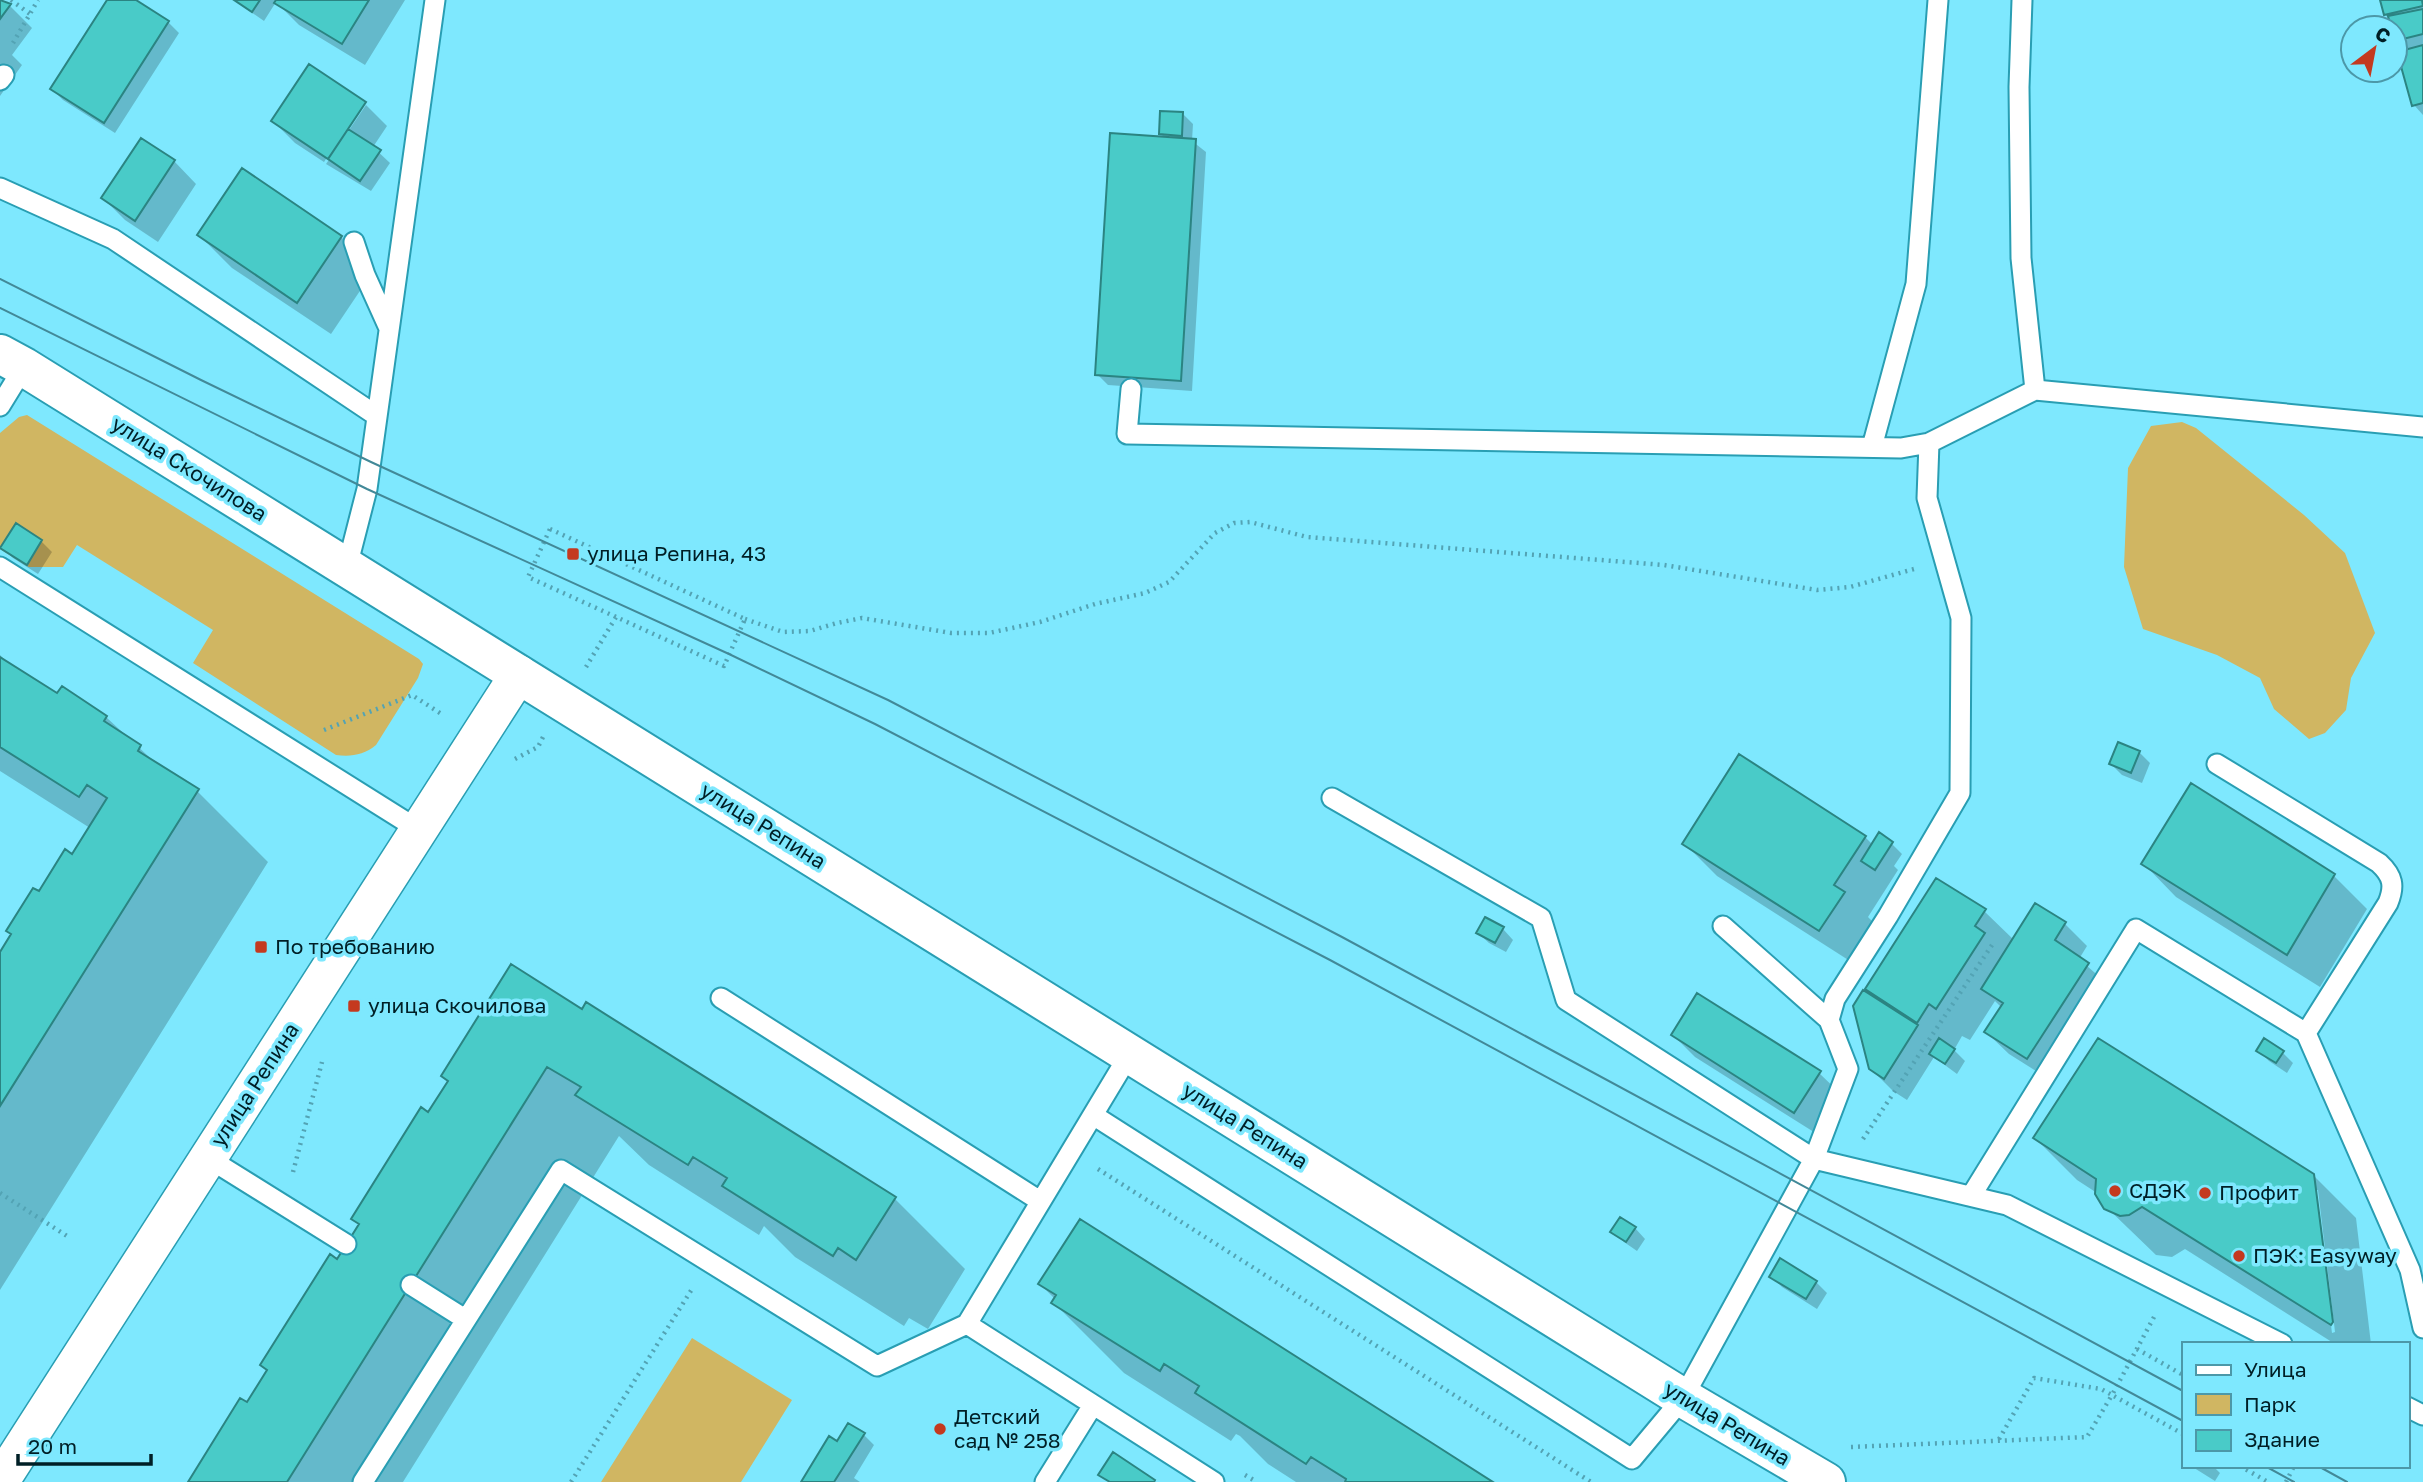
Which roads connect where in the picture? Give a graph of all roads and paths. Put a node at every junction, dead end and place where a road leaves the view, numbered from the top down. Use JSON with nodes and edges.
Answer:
{"nodes":[{"id":1,"x":11,"y":0,"type":"edge"},
{"id":2,"x":38,"y":0,"type":"edge"},
{"id":3,"x":435,"y":0,"type":"edge"},
{"id":4,"x":1938,"y":0,"type":"edge"},
{"id":5,"x":2022,"y":0,"type":"edge"},
{"id":6,"x":30,"y":14,"type":"junction"},
{"id":7,"x":12,"y":44,"type":"dead end"},
{"id":8,"x":0,"y":188,"type":"edge"},
{"id":9,"x":354,"y":242,"type":"dead end"},
{"id":10,"x":389,"y":327,"type":"junction"},
{"id":11,"x":12,"y":360,"type":"edge"},
{"id":12,"x":1131,"y":389,"type":"dead end"},
{"id":13,"x":2035,"y":390,"type":"junction"},
{"id":14,"x":0,"y":406,"type":"edge"},
{"id":15,"x":377,"y":416,"type":"junction"},
{"id":16,"x":2423,"y":426,"type":"edge"},
{"id":17,"x":1930,"y":443,"type":"junction"},
{"id":18,"x":1872,"y":447,"type":"junction"},
{"id":19,"x":1940,"y":544,"type":"junction"},
{"id":20,"x":0,"y":567,"type":"edge"},
{"id":21,"x":347,"y":567,"type":"junction"},
{"id":22,"x":745,"y":619,"type":"junction"},
{"id":23,"x":519,"y":674,"type":"junction"},
{"id":24,"x":478,"y":737,"type":"junction"},
{"id":25,"x":299,"y":754,"type":"junction"},
{"id":26,"x":515,"y":760,"type":"dead end"},
{"id":27,"x":2217,"y":764,"type":"dead end"},
{"id":28,"x":1332,"y":798,"type":"dead end"},
{"id":29,"x":419,"y":830,"type":"junction"},
{"id":30,"x":1723,"y":926,"type":"dead end"},
{"id":31,"x":1994,"y":942,"type":"dead end"},
{"id":32,"x":721,"y":998,"type":"dead end"},
{"id":33,"x":1829,"y":1020,"type":"junction"},
{"id":34,"x":2306,"y":1033,"type":"junction"},
{"id":35,"x":1129,"y":1055,"type":"junction"},
{"id":36,"x":1093,"y":1115,"type":"junction"},
{"id":37,"x":208,"y":1158,"type":"junction"},
{"id":38,"x":1814,"y":1159,"type":"junction"},
{"id":39,"x":1089,"y":1166,"type":"dead end"},
{"id":40,"x":1845,"y":1166,"type":"junction"},
{"id":41,"x":0,"y":1193,"type":"edge"},
{"id":42,"x":1971,"y":1196,"type":"junction"},
{"id":43,"x":1040,"y":1201,"type":"junction"},
{"id":44,"x":67,"y":1236,"type":"dead end"},
{"id":45,"x":346,"y":1244,"type":"dead end"},
{"id":46,"x":709,"y":1261,"type":"junction"},
{"id":47,"x":411,"y":1286,"type":"dead end"},
{"id":48,"x":465,"y":1320,"type":"junction"},
{"id":49,"x":967,"y":1324,"type":"junction"},
{"id":50,"x":2423,"y":1328,"type":"edge"},
{"id":51,"x":2278,"y":1342,"type":"edge"},
{"id":52,"x":2182,"y":1374,"type":"edge"},
{"id":53,"x":2112,"y":1395,"type":"junction"},
{"id":54,"x":1683,"y":1398,"type":"junction"},
{"id":55,"x":1093,"y":1405,"type":"junction"},
{"id":56,"x":2182,"y":1433,"type":"edge"},
{"id":57,"x":1998,"y":1441,"type":"junction"},
{"id":58,"x":2244,"y":1468,"type":"edge"},
{"id":59,"x":1245,"y":1475,"type":"dead end"},
{"id":60,"x":1817,"y":1477,"type":"edge"},
{"id":61,"x":0,"y":1482,"type":"edge"},
{"id":62,"x":363,"y":1482,"type":"edge"},
{"id":63,"x":571,"y":1482,"type":"edge"},
{"id":64,"x":1045,"y":1482,"type":"edge"},
{"id":65,"x":1214,"y":1482,"type":"edge"},
{"id":66,"x":1257,"y":1482,"type":"edge"},
{"id":67,"x":1591,"y":1482,"type":"edge"},
{"id":68,"x":2268,"y":1482,"type":"edge"}],
"edges":[{"from":1,"to":6,"type":"path"},
{"from":2,"to":6,"type":"path"},
{"from":3,"to":10,"type":"lane"},
{"from":4,"to":18,"type":"lane"},
{"from":5,"to":13,"type":"lane"},
{"from":6,"to":7,"type":"path"},
{"from":8,"to":15,"type":"lane"},
{"from":9,"to":10,"type":"lane"},
{"from":10,"to":15,"type":"lane"},
{"from":11,"to":14,"type":"lane"},
{"from":11,"to":21,"type":"street","name":"улица Скочилова"},
{"from":12,"to":18,"type":"lane"},
{"from":13,"to":16,"type":"lane"},
{"from":13,"to":17,"type":"lane"},
{"from":15,"to":21,"type":"lane"},
{"from":17,"to":18,"type":"lane"},
{"from":17,"to":19,"type":"lane"},
{"from":19,"to":22,"type":"path"},
{"from":19,"to":33,"type":"lane"},
{"from":20,"to":25,"type":"lane"},
{"from":21,"to":23,"type":"street","name":"улица Скочилова"},
{"from":22,"to":22,"type":"path"},
{"from":23,"to":24,"type":"street","name":"улица Репина"},
{"from":23,"to":35,"type":"street","name":"улица Репина"},
{"from":24,"to":25,"type":"path"},
{"from":24,"to":26,"type":"path"},
{"from":24,"to":29,"type":"street","name":"улица Репина"},
{"from":25,"to":29,"type":"lane"},
{"from":27,"to":34,"type":"lane"},
{"from":28,"to":38,"type":"lane"},
{"from":29,"to":37,"type":"street","name":"улица Репина"},
{"from":30,"to":33,"type":"lane"},
{"from":31,"to":40,"type":"path"},
{"from":32,"to":43,"type":"lane"},
{"from":33,"to":38,"type":"lane"},
{"from":34,"to":42,"type":"lane"},
{"from":34,"to":50,"type":"lane"},
{"from":35,"to":36,"type":"lane"},
{"from":35,"to":54,"type":"street","name":"улица Репина"},
{"from":36,"to":43,"type":"lane"},
{"from":36,"to":54,"type":"lane"},
{"from":37,"to":45,"type":"lane"},
{"from":37,"to":61,"type":"street","name":"улица Репина"},
{"from":38,"to":40,"type":"lane"},
{"from":38,"to":54,"type":"lane"},
{"from":39,"to":67,"type":"path"},
{"from":40,"to":42,"type":"lane"},
{"from":41,"to":44,"type":"path"},
{"from":42,"to":51,"type":"lane"},
{"from":43,"to":49,"type":"lane"},
{"from":46,"to":48,"type":"lane"},
{"from":46,"to":49,"type":"lane"},
{"from":46,"to":63,"type":"path"},
{"from":47,"to":48,"type":"lane"},
{"from":48,"to":62,"type":"lane"},
{"from":49,"to":55,"type":"lane"},
{"from":52,"to":53,"type":"path"},
{"from":53,"to":56,"type":"path"},
{"from":53,"to":57,"type":"path"},
{"from":53,"to":57,"type":"path"},
{"from":54,"to":60,"type":"street","name":"улица Репина"},
{"from":55,"to":64,"type":"lane"},
{"from":55,"to":65,"type":"lane"},
{"from":57,"to":60,"type":"path"},
{"from":58,"to":68,"type":"path"},
{"from":59,"to":66,"type":"path"}]}
